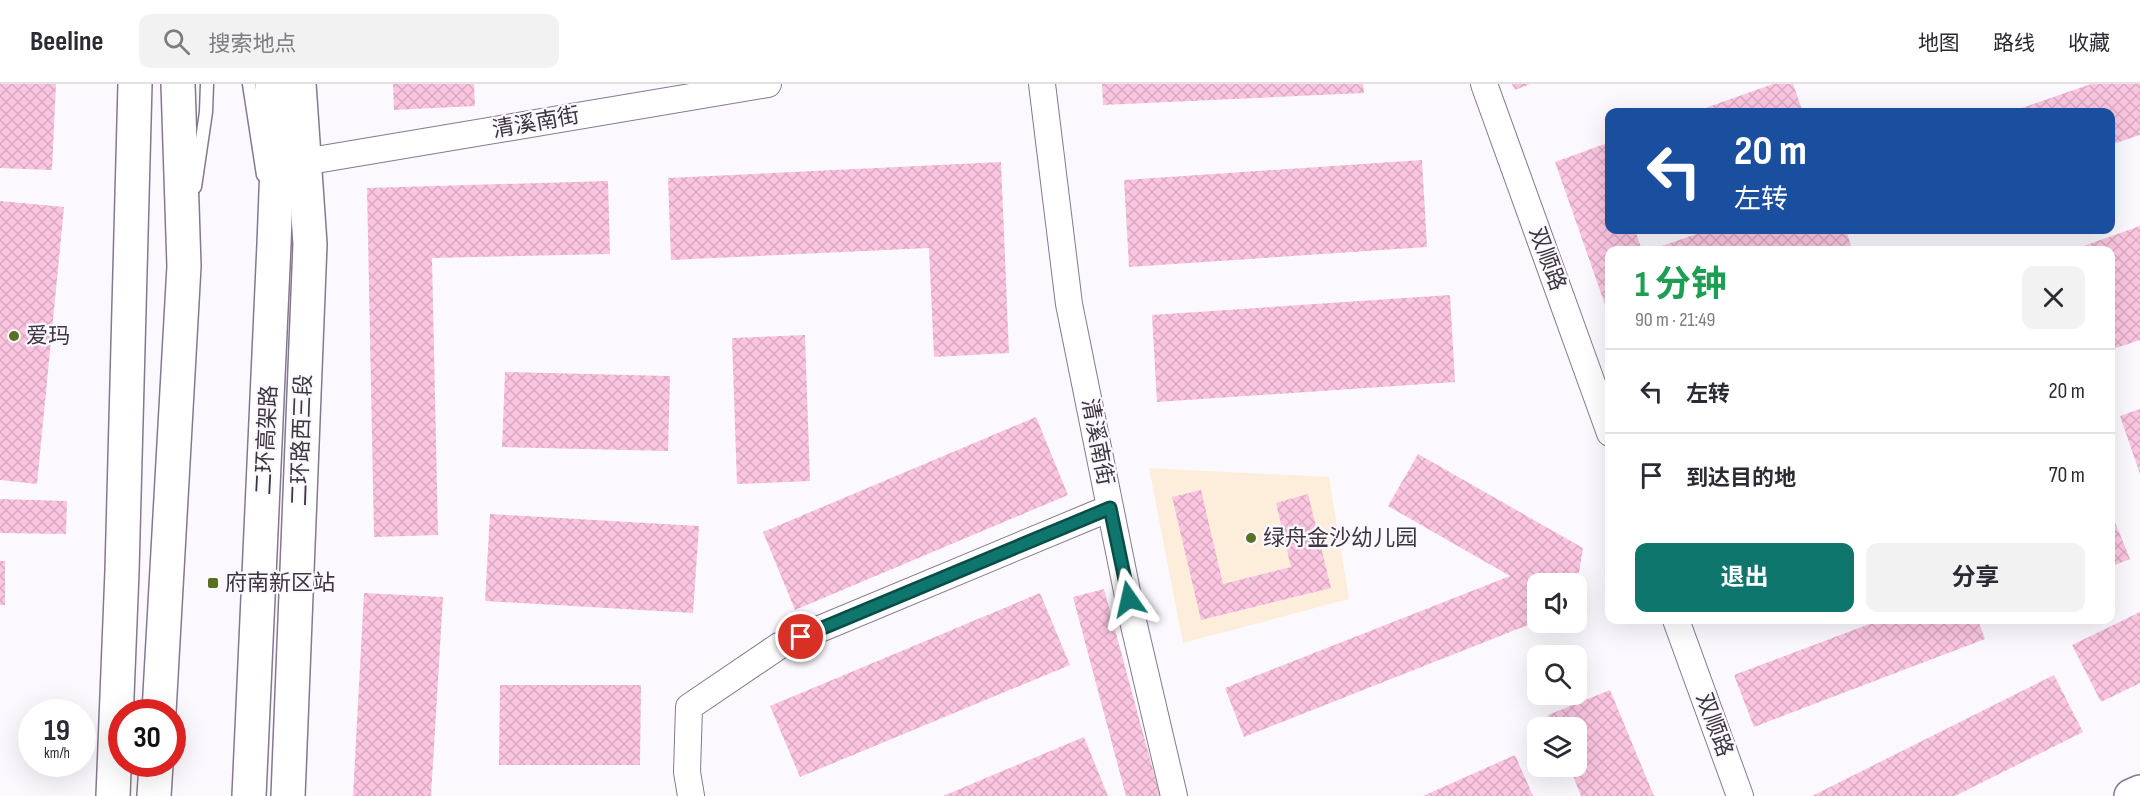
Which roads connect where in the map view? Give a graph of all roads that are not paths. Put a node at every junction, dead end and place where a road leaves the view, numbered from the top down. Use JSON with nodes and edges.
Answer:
{"nodes":[{"id":1,"x":135,"y":84,"type":"edge"},
{"id":2,"x":178,"y":84,"type":"edge"},
{"id":3,"x":207,"y":84,"type":"edge"},
{"id":4,"x":249,"y":84,"type":"edge"},
{"id":5,"x":272,"y":84,"type":"edge"},
{"id":6,"x":299,"y":84,"type":"edge"},
{"id":7,"x":768,"y":84,"type":"edge"},
{"id":8,"x":1042,"y":84,"type":"edge"},
{"id":9,"x":1484,"y":84,"type":"edge"},
{"id":10,"x":304,"y":162,"type":"junction"},
{"id":11,"x":274,"y":244,"type":"junction"},
{"id":12,"x":184,"y":266,"type":"junction"},
{"id":13,"x":1605,"y":419,"type":"edge"},
{"id":14,"x":1110,"y":508,"type":"junction"},
{"id":15,"x":1677,"y":624,"type":"edge"},
{"id":16,"x":160,"y":699,"type":"edge"},
{"id":17,"x":155,"y":777,"type":"edge"},
{"id":18,"x":2140,"y":792,"type":"edge"},
{"id":19,"x":113,"y":796,"type":"edge"},
{"id":20,"x":154,"y":796,"type":"edge"},
{"id":21,"x":249,"y":796,"type":"edge"},
{"id":22,"x":288,"y":796,"type":"edge"},
{"id":23,"x":691,"y":796,"type":"edge"},
{"id":24,"x":1174,"y":796,"type":"edge"},
{"id":25,"x":1740,"y":796,"type":"edge"},
{"id":26,"x":2131,"y":796,"type":"edge"}],
"edges":[{"from":1,"to":19,"type":"main road"},
{"from":2,"to":12,"type":"main road"},
{"from":3,"to":12,"type":"lane"},
{"from":4,"to":11,"type":"lane"},
{"from":5,"to":11,"type":"main road","name":"二环高架路"},
{"from":6,"to":10,"type":"main road","name":"二环路西三段"},
{"from":7,"to":10,"type":"street","name":"清溪南街"},
{"from":8,"to":14,"type":"street","name":"清溪南街"},
{"from":9,"to":13,"type":"street","name":"双顺路"},
{"from":10,"to":22,"type":"main road","name":"二环路西三段"},
{"from":11,"to":21,"type":"main road","name":"二环高架路"},
{"from":12,"to":16,"type":"main road"},
{"from":14,"to":23,"type":"street"},
{"from":14,"to":24,"type":"street","name":"清溪南街"},
{"from":15,"to":25,"type":"street","name":"双顺路"},
{"from":17,"to":20,"type":"main road"},
{"from":18,"to":26,"type":"main road"}]}
